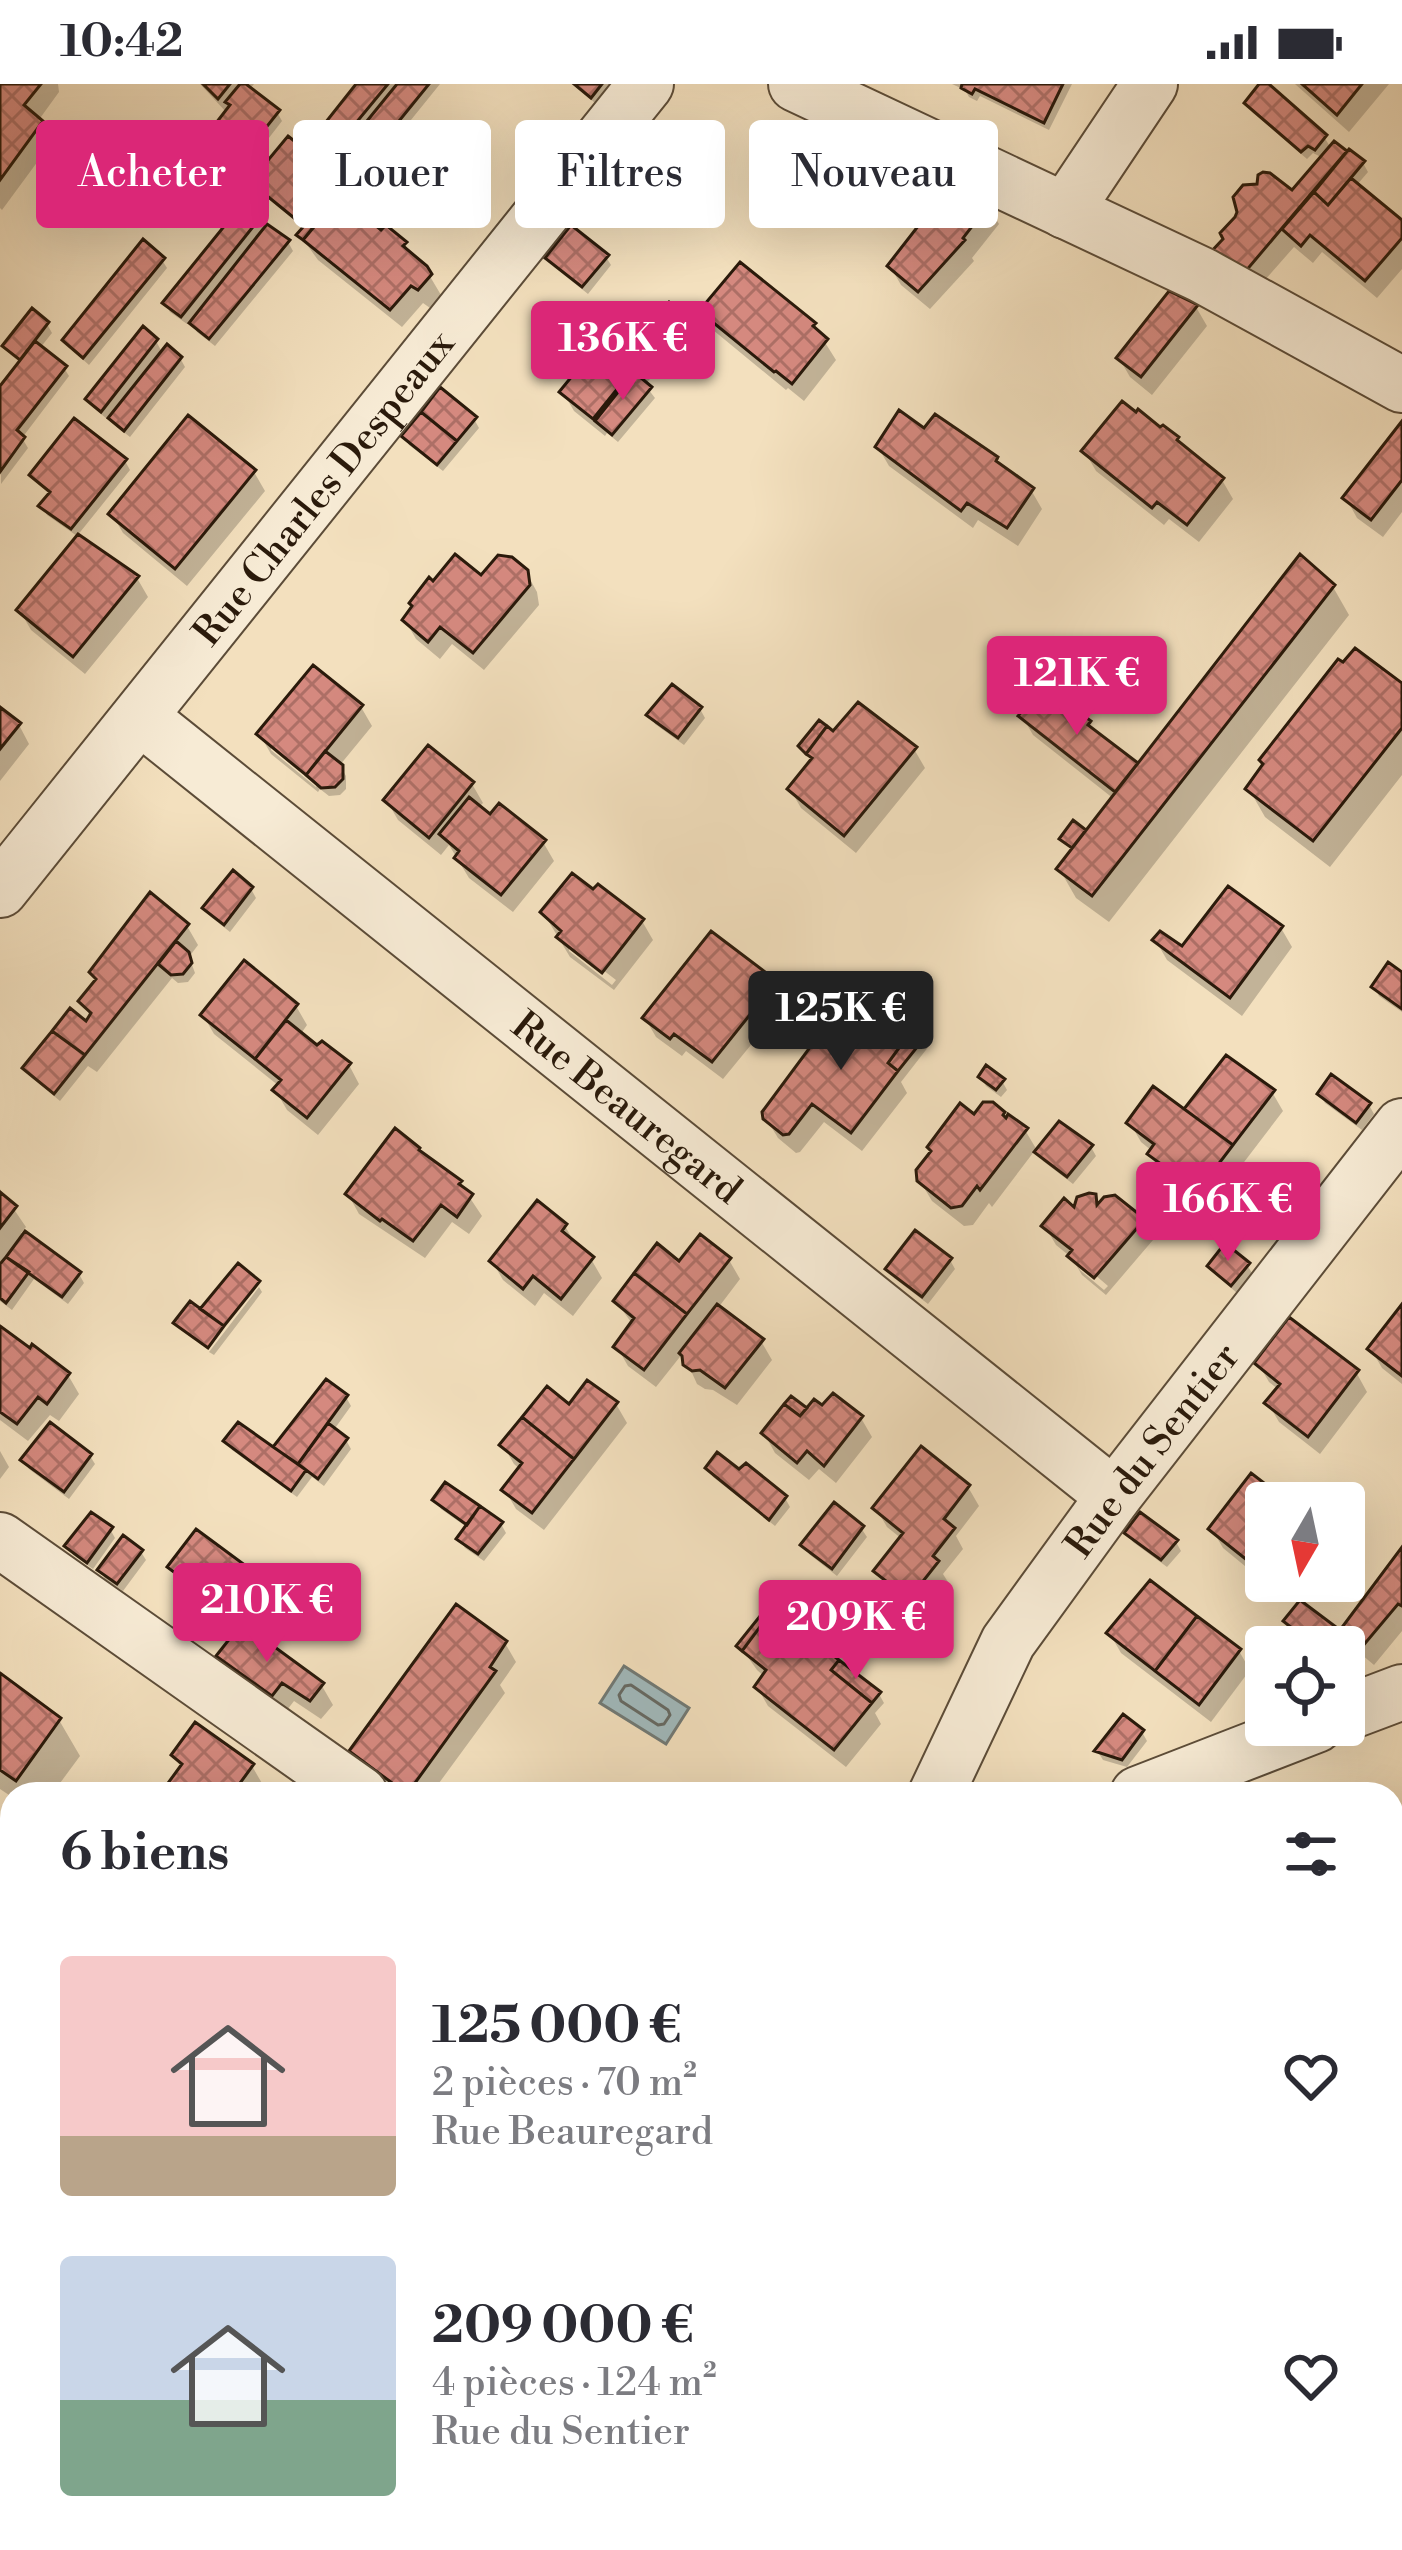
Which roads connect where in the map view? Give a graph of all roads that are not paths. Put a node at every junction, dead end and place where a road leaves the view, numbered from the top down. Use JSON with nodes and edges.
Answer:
{"nodes":[{"id":1,"x":646,"y":84,"type":"edge"},
{"id":2,"x":796,"y":84,"type":"edge"},
{"id":3,"x":1150,"y":84,"type":"edge"},
{"id":4,"x":1065,"y":211,"type":"junction"},
{"id":5,"x":1402,"y":386,"type":"edge"},
{"id":6,"x":140,"y":717,"type":"junction"},
{"id":7,"x":0,"y":890,"type":"edge"},
{"id":8,"x":1402,"y":1126,"type":"edge"},
{"id":9,"x":1114,"y":1496,"type":"junction"},
{"id":10,"x":0,"y":1540,"type":"edge"},
{"id":11,"x":1402,"y":1691,"type":"edge"},
{"id":12,"x":1365,"y":1706,"type":"edge"},
{"id":13,"x":1262,"y":1746,"type":"edge"},
{"id":14,"x":343,"y":1782,"type":"edge"},
{"id":15,"x":942,"y":1782,"type":"edge"},
{"id":16,"x":1169,"y":1782,"type":"edge"}],
"edges":[{"from":1,"to":6,"type":"street","name":"Rue Charles Despeaux"},
{"from":2,"to":4,"type":"street"},
{"from":3,"to":4,"type":"street"},
{"from":4,"to":5,"type":"street"},
{"from":6,"to":7,"type":"street","name":"Rue Charles Despeaux"},
{"from":6,"to":9,"type":"street","name":"Rue Beauregard"},
{"from":8,"to":9,"type":"street","name":"Rue du Sentier"},
{"from":9,"to":15,"type":"street","name":"Rue du Sentier"},
{"from":10,"to":14,"type":"street"},
{"from":11,"to":12,"type":"street"},
{"from":13,"to":16,"type":"street"}]}
